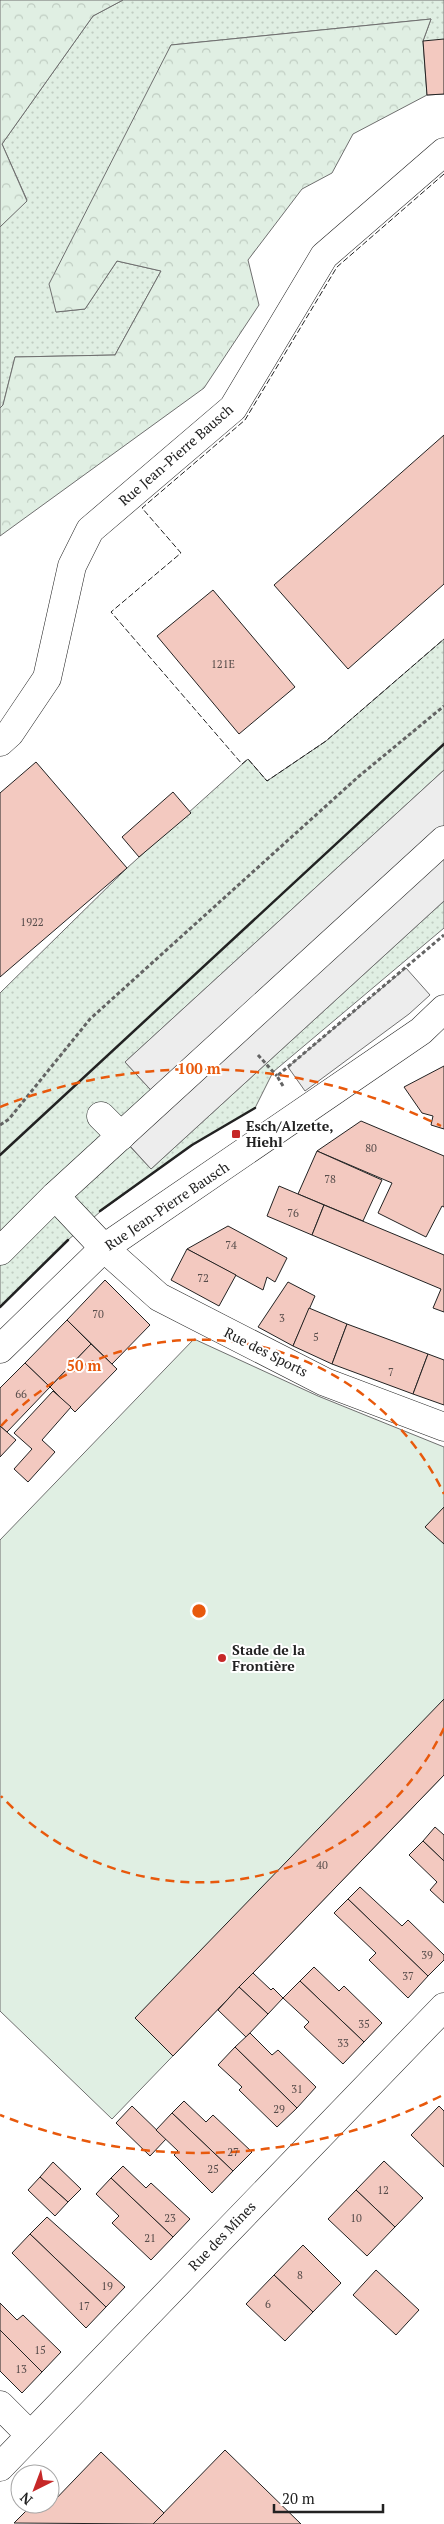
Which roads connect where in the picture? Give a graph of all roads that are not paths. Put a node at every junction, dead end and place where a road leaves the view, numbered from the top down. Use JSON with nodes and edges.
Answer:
{"nodes":[{"id":1,"x":444,"y":152,"type":"edge"},
{"id":2,"x":0,"y":742,"type":"edge"},
{"id":3,"x":444,"y":840,"type":"edge"},
{"id":4,"x":444,"y":1009,"type":"edge"},
{"id":5,"x":433,"y":1034,"type":"edge"},
{"id":6,"x":101,"y":1116,"type":"dead end"},
{"id":7,"x":120,"y":1136,"type":"junction"},
{"id":8,"x":55,"y":1196,"type":"junction"},
{"id":9,"x":104,"y":1248,"type":"junction"},
{"id":10,"x":0,"y":1251,"type":"edge"},
{"id":11,"x":0,"y":1349,"type":"edge"},
{"id":12,"x":444,"y":1427,"type":"edge"},
{"id":13,"x":444,"y":2007,"type":"edge"},
{"id":14,"x":0,"y":2405,"type":"edge"},
{"id":15,"x":30,"y":2435,"type":"junction"},
{"id":16,"x":0,"y":2467,"type":"edge"}],
"edges":[{"from":1,"to":2,"type":"street","name":"Rue Jean-Pierre Bausch"},
{"from":3,"to":7,"type":"street"},
{"from":4,"to":5,"type":"street","name":"Rue Jean-Pierre Bausch"},
{"from":5,"to":9,"type":"street","name":"Rue Jean-Pierre Bausch"},
{"from":6,"to":7,"type":"street"},
{"from":7,"to":8,"type":"street"},
{"from":8,"to":9,"type":"street","name":"Rue des Sports"},
{"from":8,"to":10,"type":"street"},
{"from":9,"to":11,"type":"street","name":"Rue Jean-Pierre Bausch"},
{"from":9,"to":12,"type":"street","name":"Rue des Sports"},
{"from":13,"to":15,"type":"street","name":"Rue des Mines"},
{"from":14,"to":15,"type":"street"},
{"from":15,"to":16,"type":"street","name":"Rue des Mines"}]}
